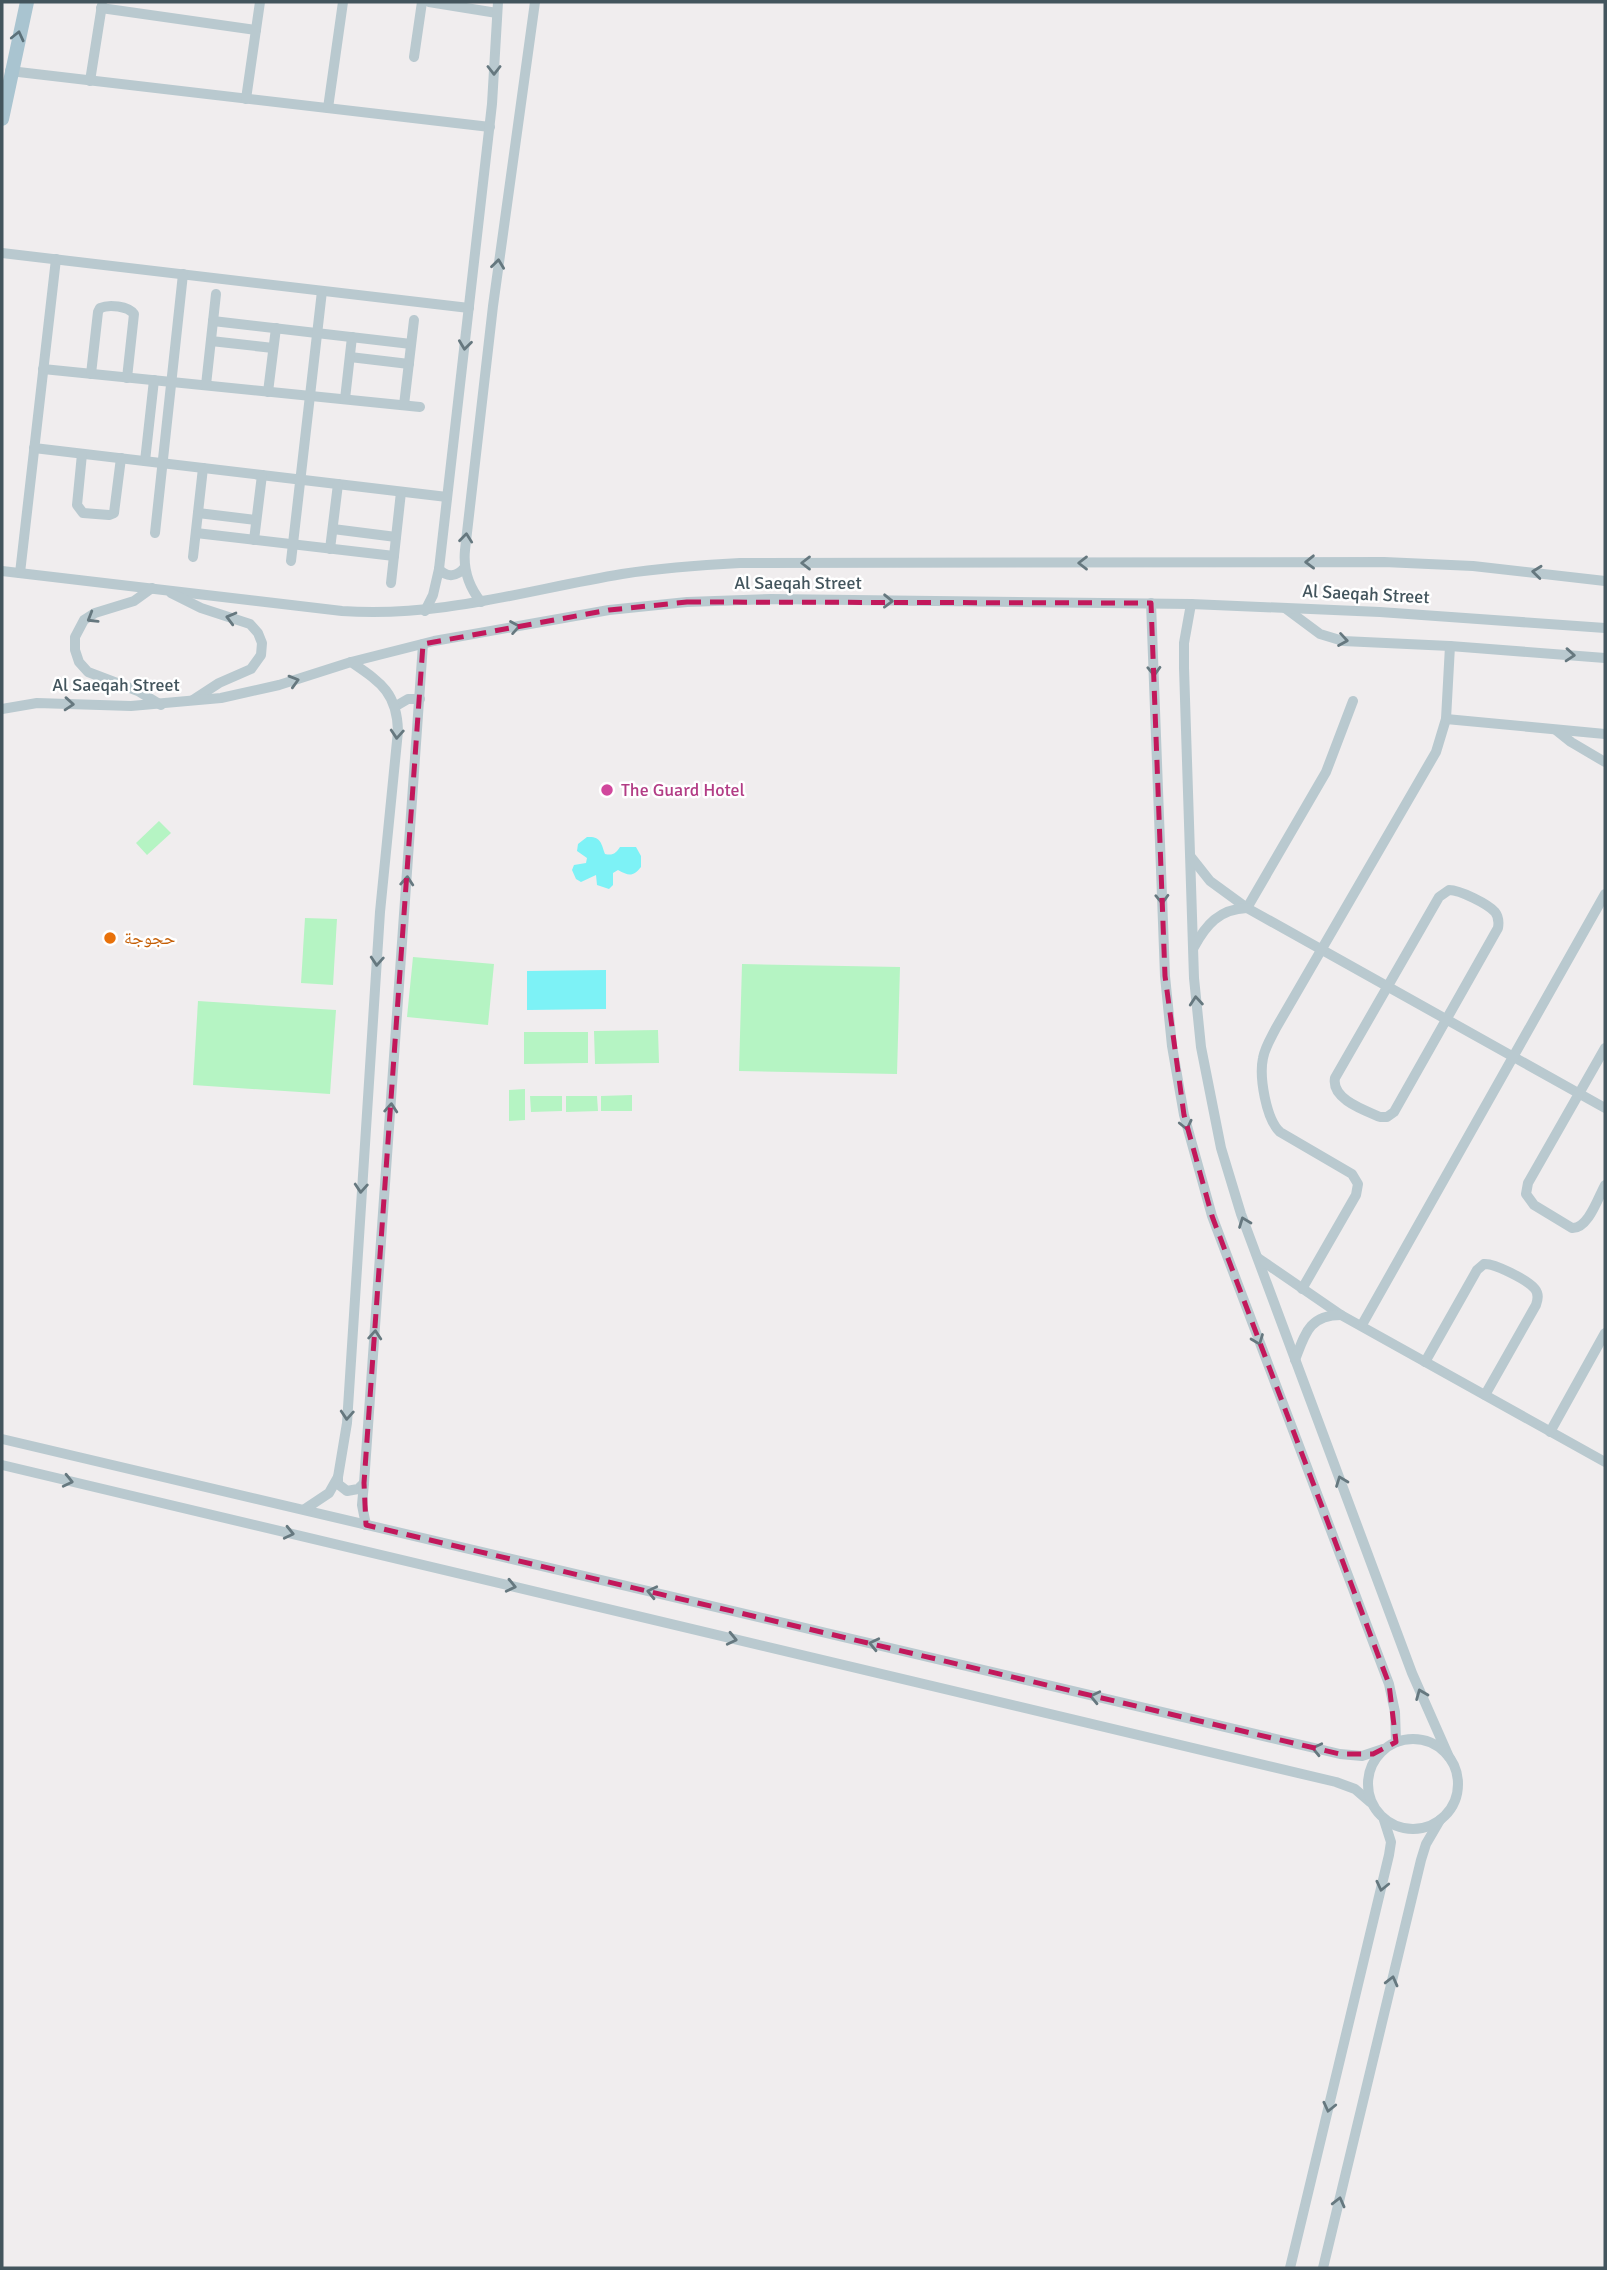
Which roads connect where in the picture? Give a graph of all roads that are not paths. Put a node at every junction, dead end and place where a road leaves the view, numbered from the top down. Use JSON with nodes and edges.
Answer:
{"nodes":[{"id":1,"x":27,"y":2,"type":"edge"},
{"id":2,"x":260,"y":2,"type":"edge"},
{"id":3,"x":344,"y":2,"type":"edge"},
{"id":4,"x":422,"y":2,"type":"edge"},
{"id":5,"x":429,"y":2,"type":"edge"},
{"id":6,"x":535,"y":2,"type":"edge"},
{"id":7,"x":444,"y":3,"type":"edge"},
{"id":8,"x":102,"y":5,"type":"edge"},
{"id":9,"x":497,"y":7,"type":"edge"},
{"id":10,"x":256,"y":30,"type":"junction"},
{"id":11,"x":414,"y":57,"type":"dead end"},
{"id":12,"x":10,"y":71,"type":"junction"},
{"id":13,"x":90,"y":81,"type":"junction"},
{"id":14,"x":246,"y":99,"type":"junction"},
{"id":15,"x":328,"y":108,"type":"junction"},
{"id":16,"x":2,"y":119,"type":"edge"},
{"id":17,"x":490,"y":127,"type":"junction"},
{"id":18,"x":2,"y":253,"type":"edge"},
{"id":19,"x":56,"y":259,"type":"junction"},
{"id":20,"x":183,"y":274,"type":"junction"},
{"id":21,"x":322,"y":291,"type":"junction"},
{"id":22,"x":216,"y":294,"type":"dead end"},
{"id":23,"x":469,"y":308,"type":"junction"},
{"id":24,"x":414,"y":320,"type":"dead end"},
{"id":25,"x":213,"y":321,"type":"junction"},
{"id":26,"x":276,"y":328,"type":"junction"},
{"id":27,"x":318,"y":333,"type":"junction"},
{"id":28,"x":352,"y":337,"type":"junction"},
{"id":29,"x":211,"y":341,"type":"junction"},
{"id":30,"x":411,"y":344,"type":"junction"},
{"id":31,"x":273,"y":348,"type":"junction"},
{"id":32,"x":350,"y":357,"type":"junction"},
{"id":33,"x":409,"y":364,"type":"junction"},
{"id":34,"x":43,"y":369,"type":"junction"},
{"id":35,"x":91,"y":374,"type":"junction"},
{"id":36,"x":127,"y":377,"type":"junction"},
{"id":37,"x":154,"y":380,"type":"junction"},
{"id":38,"x":172,"y":382,"type":"junction"},
{"id":39,"x":206,"y":385,"type":"junction"},
{"id":40,"x":268,"y":391,"type":"junction"},
{"id":41,"x":311,"y":396,"type":"junction"},
{"id":42,"x":345,"y":399,"type":"junction"},
{"id":43,"x":404,"y":405,"type":"junction"},
{"id":44,"x":420,"y":407,"type":"dead end"},
{"id":45,"x":34,"y":448,"type":"junction"},
{"id":46,"x":82,"y":454,"type":"junction"},
{"id":47,"x":121,"y":458,"type":"junction"},
{"id":48,"x":145,"y":461,"type":"junction"},
{"id":49,"x":162,"y":463,"type":"junction"},
{"id":50,"x":203,"y":468,"type":"junction"},
{"id":51,"x":262,"y":475,"type":"junction"},
{"id":52,"x":300,"y":480,"type":"junction"},
{"id":53,"x":338,"y":484,"type":"junction"},
{"id":54,"x":401,"y":492,"type":"junction"},
{"id":55,"x":447,"y":497,"type":"junction"},
{"id":56,"x":198,"y":513,"type":"junction"},
{"id":57,"x":256,"y":520,"type":"junction"},
{"id":58,"x":333,"y":529,"type":"junction"},
{"id":59,"x":155,"y":533,"type":"dead end"},
{"id":60,"x":196,"y":533,"type":"junction"},
{"id":61,"x":396,"y":537,"type":"junction"},
{"id":62,"x":254,"y":540,"type":"junction"},
{"id":63,"x":293,"y":544,"type":"junction"},
{"id":64,"x":330,"y":549,"type":"junction"},
{"id":65,"x":394,"y":556,"type":"junction"},
{"id":66,"x":193,"y":557,"type":"dead end"},
{"id":67,"x":292,"y":561,"type":"dead end"},
{"id":68,"x":465,"y":567,"type":"junction"},
{"id":69,"x":439,"y":569,"type":"junction"},
{"id":70,"x":2,"y":571,"type":"edge"},
{"id":71,"x":20,"y":573,"type":"junction"},
{"id":72,"x":1605,"y":580,"type":"edge"},
{"id":73,"x":391,"y":583,"type":"dead end"},
{"id":74,"x":152,"y":588,"type":"junction"},
{"id":75,"x":164,"y":589,"type":"junction"},
{"id":76,"x":481,"y":603,"type":"junction"},
{"id":77,"x":1151,"y":603,"type":"junction"},
{"id":78,"x":1191,"y":604,"type":"junction"},
{"id":79,"x":1285,"y":608,"type":"junction"},
{"id":80,"x":425,"y":611,"type":"junction"},
{"id":81,"x":1605,"y":628,"type":"edge"},
{"id":82,"x":422,"y":643,"type":"junction"},
{"id":83,"x":1450,"y":646,"type":"junction"},
{"id":84,"x":1605,"y":658,"type":"edge"},
{"id":85,"x":351,"y":662,"type":"junction"},
{"id":86,"x":420,"y":699,"type":"junction"},
{"id":87,"x":1353,"y":701,"type":"dead end"},
{"id":88,"x":191,"y":702,"type":"junction"},
{"id":89,"x":161,"y":705,"type":"junction"},
{"id":90,"x":396,"y":706,"type":"junction"},
{"id":91,"x":2,"y":709,"type":"edge"},
{"id":92,"x":1446,"y":719,"type":"junction"},
{"id":93,"x":1556,"y":730,"type":"junction"},
{"id":94,"x":1605,"y":734,"type":"edge"},
{"id":95,"x":1603,"y":758,"type":"edge"},
{"id":96,"x":1189,"y":855,"type":"junction"},
{"id":97,"x":1605,"y":894,"type":"edge"},
{"id":98,"x":1247,"y":908,"type":"junction"},
{"id":99,"x":1193,"y":949,"type":"junction"},
{"id":100,"x":1322,"y":950,"type":"junction"},
{"id":101,"x":1387,"y":987,"type":"junction"},
{"id":102,"x":1446,"y":1020,"type":"junction"},
{"id":103,"x":1605,"y":1048,"type":"edge"},
{"id":104,"x":1513,"y":1057,"type":"junction"},
{"id":105,"x":1579,"y":1093,"type":"junction"},
{"id":106,"x":1605,"y":1108,"type":"edge"},
{"id":107,"x":1605,"y":1185,"type":"edge"},
{"id":108,"x":1258,"y":1258,"type":"junction"},
{"id":109,"x":1302,"y":1289,"type":"junction"},
{"id":110,"x":1341,"y":1315,"type":"junction"},
{"id":111,"x":1363,"y":1323,"type":"dead end"},
{"id":112,"x":1605,"y":1333,"type":"edge"},
{"id":113,"x":1295,"y":1360,"type":"junction"},
{"id":114,"x":1425,"y":1362,"type":"junction"},
{"id":115,"x":1485,"y":1395,"type":"junction"},
{"id":116,"x":1550,"y":1432,"type":"junction"},
{"id":117,"x":2,"y":1439,"type":"edge"},
{"id":118,"x":1605,"y":1462,"type":"edge"},
{"id":119,"x":2,"y":1465,"type":"edge"},
{"id":120,"x":338,"y":1478,"type":"junction"},
{"id":121,"x":364,"y":1483,"type":"junction"},
{"id":122,"x":305,"y":1509,"type":"junction"},
{"id":123,"x":366,"y":1525,"type":"junction"},
{"id":124,"x":1396,"y":1742,"type":"junction"},
{"id":125,"x":1383,"y":1749,"type":"junction"},
{"id":126,"x":1449,"y":1757,"type":"junction"},
{"id":127,"x":1370,"y":1801,"type":"junction"},
{"id":128,"x":1384,"y":1820,"type":"junction"},
{"id":129,"x":1440,"y":1820,"type":"junction"},
{"id":130,"x":1290,"y":2268,"type":"edge"},
{"id":131,"x":1323,"y":2268,"type":"edge"}],
"edges":[{"from":12,"to":1,"type":"main road","one_way":true},
{"from":2,"to":10,"type":"street"},
{"from":3,"to":15,"type":"street"},
{"from":4,"to":11,"type":"street"},
{"from":5,"to":7,"type":"street"},
{"from":68,"to":6,"type":"street","one_way":true},
{"from":7,"to":9,"type":"street"},
{"from":8,"to":10,"type":"street"},
{"from":8,"to":13,"type":"street"},
{"from":9,"to":17,"type":"street","one_way":true},
{"from":10,"to":14,"type":"street"},
{"from":12,"to":13,"type":"street"},
{"from":12,"to":16,"type":"main road"},
{"from":13,"to":14,"type":"street"},
{"from":14,"to":15,"type":"street"},
{"from":15,"to":17,"type":"street"},
{"from":17,"to":23,"type":"street"},
{"from":18,"to":19,"type":"street"},
{"from":19,"to":20,"type":"street"},
{"from":19,"to":34,"type":"street"},
{"from":20,"to":21,"type":"street"},
{"from":20,"to":38,"type":"street"},
{"from":21,"to":23,"type":"street"},
{"from":21,"to":27,"type":"street"},
{"from":22,"to":25,"type":"street"},
{"from":23,"to":55,"type":"street","one_way":true},
{"from":24,"to":30,"type":"street"},
{"from":25,"to":26,"type":"street"},
{"from":25,"to":29,"type":"street"},
{"from":26,"to":27,"type":"street"},
{"from":26,"to":31,"type":"street"},
{"from":27,"to":28,"type":"street"},
{"from":27,"to":41,"type":"street"},
{"from":28,"to":30,"type":"street"},
{"from":28,"to":32,"type":"street"},
{"from":29,"to":31,"type":"street"},
{"from":29,"to":39,"type":"street"},
{"from":30,"to":33,"type":"street"},
{"from":31,"to":40,"type":"street"},
{"from":32,"to":33,"type":"street"},
{"from":32,"to":42,"type":"street"},
{"from":33,"to":43,"type":"street"},
{"from":34,"to":35,"type":"street"},
{"from":34,"to":45,"type":"street"},
{"from":35,"to":36,"type":"street"},
{"from":35,"to":36,"type":"street"},
{"from":36,"to":37,"type":"street"},
{"from":37,"to":38,"type":"street"},
{"from":37,"to":48,"type":"street"},
{"from":38,"to":39,"type":"street"},
{"from":38,"to":49,"type":"street"},
{"from":39,"to":40,"type":"street"},
{"from":40,"to":41,"type":"street"},
{"from":41,"to":42,"type":"street"},
{"from":41,"to":52,"type":"street"},
{"from":42,"to":43,"type":"street"},
{"from":43,"to":44,"type":"street"},
{"from":45,"to":46,"type":"street"},
{"from":45,"to":71,"type":"street"},
{"from":46,"to":47,"type":"street"},
{"from":46,"to":47,"type":"street"},
{"from":47,"to":48,"type":"street"},
{"from":48,"to":49,"type":"street"},
{"from":49,"to":50,"type":"street"},
{"from":49,"to":59,"type":"street"},
{"from":50,"to":51,"type":"street"},
{"from":50,"to":56,"type":"street"},
{"from":51,"to":52,"type":"street"},
{"from":51,"to":57,"type":"street"},
{"from":52,"to":53,"type":"street"},
{"from":52,"to":63,"type":"street"},
{"from":53,"to":54,"type":"street"},
{"from":53,"to":58,"type":"street"},
{"from":54,"to":55,"type":"street"},
{"from":54,"to":61,"type":"street"},
{"from":55,"to":69,"type":"street"},
{"from":56,"to":57,"type":"street"},
{"from":56,"to":60,"type":"street"},
{"from":57,"to":62,"type":"street"},
{"from":58,"to":61,"type":"street"},
{"from":58,"to":64,"type":"street"},
{"from":60,"to":62,"type":"street"},
{"from":60,"to":66,"type":"street"},
{"from":61,"to":65,"type":"street"},
{"from":62,"to":63,"type":"street"},
{"from":63,"to":64,"type":"street"},
{"from":63,"to":67,"type":"street"},
{"from":64,"to":65,"type":"street"},
{"from":65,"to":73,"type":"street"},
{"from":68,"to":69,"type":"street"},
{"from":68,"to":76,"type":"street"},
{"from":69,"to":80,"type":"street"},
{"from":70,"to":71,"type":"street","name":"Al Saeqah Street"},
{"from":71,"to":74,"type":"street","name":"Al Saeqah Street"},
{"from":72,"to":76,"type":"street","name":"Al Saeqah Street","one_way":true},
{"from":74,"to":75,"type":"street","name":"Al Saeqah Street"},
{"from":74,"to":89,"type":"street","one_way":true},
{"from":75,"to":80,"type":"street","name":"Al Saeqah Street"},
{"from":88,"to":75,"type":"street","one_way":true},
{"from":76,"to":80,"type":"street","name":"Al Saeqah Street"},
{"from":77,"to":78,"type":"street","name":"Al Saeqah Street"},
{"from":82,"to":77,"type":"street","name":"Al Saeqah Street","one_way":true},
{"from":77,"to":124,"type":"street","one_way":true},
{"from":78,"to":79,"type":"street","name":"Al Saeqah Street"},
{"from":78,"to":96,"type":"street"},
{"from":79,"to":81,"type":"street","name":"Al Saeqah Street"},
{"from":79,"to":83,"type":"street","one_way":true},
{"from":82,"to":85,"type":"street","name":"Al Saeqah Street"},
{"from":82,"to":86,"type":"street"},
{"from":83,"to":84,"type":"street","one_way":true},
{"from":83,"to":92,"type":"street"},
{"from":88,"to":85,"type":"street","name":"Al Saeqah Street","one_way":true},
{"from":85,"to":90,"type":"street"},
{"from":86,"to":90,"type":"street"},
{"from":121,"to":86,"type":"street","one_way":true},
{"from":87,"to":98,"type":"street"},
{"from":88,"to":89,"type":"street","name":"Al Saeqah Street"},
{"from":91,"to":89,"type":"street","name":"Al Saeqah Street","one_way":true},
{"from":90,"to":120,"type":"street","one_way":true},
{"from":92,"to":93,"type":"street"},
{"from":92,"to":100,"type":"street"},
{"from":93,"to":94,"type":"street"},
{"from":93,"to":95,"type":"street"},
{"from":96,"to":98,"type":"street"},
{"from":96,"to":99,"type":"street"},
{"from":97,"to":104,"type":"street"},
{"from":98,"to":99,"type":"street"},
{"from":98,"to":100,"type":"street"},
{"from":108,"to":99,"type":"street","one_way":true},
{"from":100,"to":101,"type":"street"},
{"from":100,"to":109,"type":"street"},
{"from":101,"to":102,"type":"street"},
{"from":101,"to":102,"type":"street"},
{"from":101,"to":102,"type":"street"},
{"from":102,"to":104,"type":"street"},
{"from":103,"to":105,"type":"street"},
{"from":104,"to":105,"type":"street"},
{"from":104,"to":111,"type":"street"},
{"from":105,"to":106,"type":"street"},
{"from":105,"to":107,"type":"street"},
{"from":108,"to":109,"type":"street"},
{"from":108,"to":113,"type":"street"},
{"from":109,"to":110,"type":"street"},
{"from":110,"to":113,"type":"street"},
{"from":110,"to":114,"type":"street"},
{"from":112,"to":116,"type":"street"},
{"from":126,"to":113,"type":"street","one_way":true},
{"from":114,"to":115,"type":"street"},
{"from":114,"to":115,"type":"street"},
{"from":115,"to":116,"type":"street"},
{"from":116,"to":118,"type":"street"},
{"from":117,"to":122,"type":"street"},
{"from":119,"to":127,"type":"street","one_way":true},
{"from":120,"to":121,"type":"street"},
{"from":120,"to":122,"type":"street"},
{"from":121,"to":123,"type":"street"},
{"from":122,"to":123,"type":"street"},
{"from":125,"to":123,"type":"street","one_way":true},
{"from":124,"to":125,"type":"street"},
{"from":124,"to":126,"type":"street"},
{"from":125,"to":127,"type":"street"},
{"from":126,"to":129,"type":"street"},
{"from":127,"to":128,"type":"street"},
{"from":128,"to":129,"type":"street"},
{"from":128,"to":130,"type":"street","one_way":true},
{"from":131,"to":129,"type":"street","one_way":true}]}
